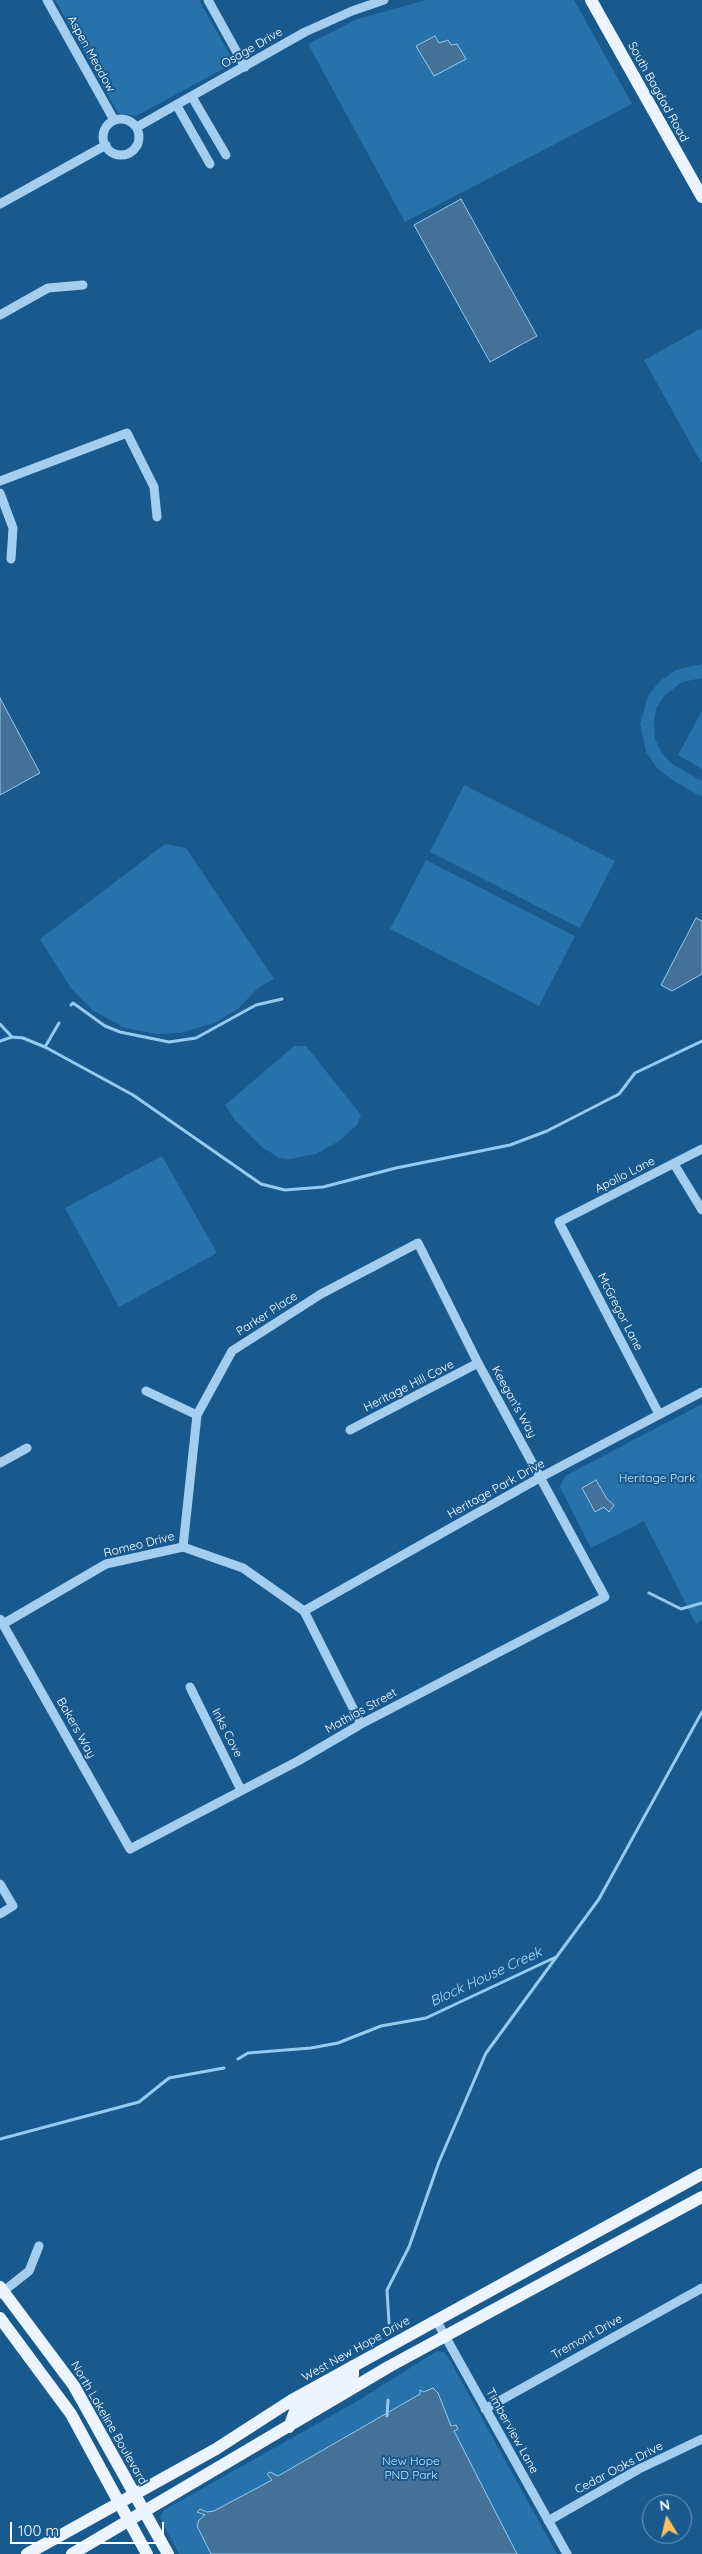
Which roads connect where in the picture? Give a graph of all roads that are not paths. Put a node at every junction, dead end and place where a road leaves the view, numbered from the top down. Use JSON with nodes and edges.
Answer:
{"nodes":[{"id":1,"x":47,"y":0,"type":"edge"},
{"id":2,"x":208,"y":0,"type":"edge"},
{"id":3,"x":384,"y":0,"type":"edge"},
{"id":4,"x":590,"y":0,"type":"edge"},
{"id":5,"x":245,"y":67,"type":"junction"},
{"id":6,"x":192,"y":97,"type":"junction"},
{"id":7,"x":177,"y":106,"type":"junction"},
{"id":8,"x":114,"y":120,"type":"junction"},
{"id":9,"x":137,"y":127,"type":"junction"},
{"id":10,"x":106,"y":145,"type":"junction"},
{"id":11,"x":226,"y":155,"type":"dead end"},
{"id":12,"x":210,"y":164,"type":"dead end"},
{"id":13,"x":702,"y":197,"type":"edge"},
{"id":14,"x":0,"y":204,"type":"edge"},
{"id":15,"x":83,"y":285,"type":"dead end"},
{"id":16,"x":0,"y":315,"type":"edge"},
{"id":17,"x":0,"y":481,"type":"edge"},
{"id":18,"x":0,"y":493,"type":"edge"},
{"id":19,"x":157,"y":518,"type":"dead end"},
{"id":20,"x":11,"y":559,"type":"dead end"},
{"id":21,"x":702,"y":1149,"type":"edge"},
{"id":22,"x":674,"y":1164,"type":"junction"},
{"id":23,"x":702,"y":1210,"type":"edge"},
{"id":24,"x":559,"y":1222,"type":"joint"},
{"id":25,"x":418,"y":1243,"type":"joint"},
{"id":26,"x":478,"y":1363,"type":"junction"},
{"id":27,"x":146,"y":1391,"type":"dead end"},
{"id":28,"x":702,"y":1392,"type":"edge"},
{"id":29,"x":659,"y":1414,"type":"junction"},
{"id":30,"x":197,"y":1415,"type":"junction"},
{"id":31,"x":350,"y":1430,"type":"dead end"},
{"id":32,"x":27,"y":1448,"type":"dead end"},
{"id":33,"x":0,"y":1463,"type":"edge"},
{"id":34,"x":541,"y":1477,"type":"junction"},
{"id":35,"x":183,"y":1547,"type":"junction"},
{"id":36,"x":605,"y":1597,"type":"joint"},
{"id":37,"x":304,"y":1611,"type":"junction"},
{"id":38,"x":1,"y":1622,"type":"edge"},
{"id":39,"x":190,"y":1688,"type":"dead end"},
{"id":40,"x":361,"y":1724,"type":"junction"},
{"id":41,"x":242,"y":1790,"type":"junction"},
{"id":42,"x":130,"y":1849,"type":"joint"},
{"id":43,"x":0,"y":1884,"type":"edge"},
{"id":44,"x":0,"y":1914,"type":"edge"},
{"id":45,"x":702,"y":2174,"type":"edge"},
{"id":46,"x":702,"y":2197,"type":"edge"},
{"id":47,"x":39,"y":2246,"type":"dead end"},
{"id":48,"x":702,"y":2288,"type":"edge"},
{"id":49,"x":1,"y":2290,"type":"edge"},
{"id":50,"x":0,"y":2318,"type":"edge"},
{"id":51,"x":436,"y":2320,"type":"junction"},
{"id":52,"x":446,"y":2337,"type":"junction"},
{"id":53,"x":354,"y":2366,"type":"junction"},
{"id":54,"x":485,"y":2409,"type":"junction"},
{"id":55,"x":289,"y":2427,"type":"junction"},
{"id":56,"x":702,"y":2439,"type":"edge"},
{"id":57,"x":135,"y":2494,"type":"junction"},
{"id":58,"x":119,"y":2504,"type":"junction"},
{"id":59,"x":145,"y":2512,"type":"junction"},
{"id":60,"x":129,"y":2521,"type":"junction"},
{"id":61,"x":548,"y":2521,"type":"junction"},
{"id":62,"x":27,"y":2554,"type":"edge"},
{"id":63,"x":72,"y":2554,"type":"edge"},
{"id":64,"x":147,"y":2554,"type":"edge"},
{"id":65,"x":168,"y":2554,"type":"edge"},
{"id":66,"x":567,"y":2554,"type":"edge"}],
"edges":[{"from":1,"to":8,"type":"street","name":"Aspen Meadow"},
{"from":2,"to":5,"type":"street"},
{"from":3,"to":5,"type":"street","name":"Osage Drive"},
{"from":4,"to":13,"type":"main road","name":"South Bagdad Road"},
{"from":5,"to":6,"type":"street","name":"Osage Drive"},
{"from":6,"to":7,"type":"street","name":"Osage Drive"},
{"from":6,"to":11,"type":"street"},
{"from":7,"to":9,"type":"street","name":"Osage Drive"},
{"from":7,"to":12,"type":"street"},
{"from":8,"to":9,"type":"street"},
{"from":8,"to":10,"type":"street"},
{"from":9,"to":10,"type":"street"},
{"from":10,"to":14,"type":"street"},
{"from":15,"to":16,"type":"street"},
{"from":17,"to":19,"type":"street"},
{"from":18,"to":20,"type":"street"},
{"from":21,"to":22,"type":"street","name":"Apollo Lane"},
{"from":22,"to":23,"type":"street"},
{"from":22,"to":24,"type":"street","name":"Apollo Lane"},
{"from":24,"to":29,"type":"street","name":"McGregor Lane"},
{"from":25,"to":26,"type":"street","name":"Keegan's Way"},
{"from":25,"to":30,"type":"street","name":"Parker Place"},
{"from":26,"to":31,"type":"street","name":"Heritage Hill Cove"},
{"from":26,"to":34,"type":"street","name":"Keegan's Way"},
{"from":27,"to":30,"type":"street"},
{"from":28,"to":29,"type":"street","name":"Heritage Park Drive"},
{"from":29,"to":34,"type":"street","name":"Heritage Park Drive"},
{"from":30,"to":35,"type":"street","name":"Parker Place"},
{"from":32,"to":33,"type":"street"},
{"from":34,"to":36,"type":"street","name":"Keegan's Way"},
{"from":34,"to":37,"type":"street","name":"Heritage Park Drive"},
{"from":35,"to":37,"type":"street","name":"Romeo Drive"},
{"from":35,"to":38,"type":"street","name":"Romeo Drive"},
{"from":36,"to":40,"type":"street","name":"Mathias Street"},
{"from":37,"to":40,"type":"street","name":"Romeo Drive"},
{"from":38,"to":42,"type":"street","name":"Bakers Way"},
{"from":39,"to":41,"type":"street","name":"Inks Cove"},
{"from":40,"to":41,"type":"street","name":"Mathias Street"},
{"from":41,"to":42,"type":"street","name":"Mathias Street"},
{"from":43,"to":44,"type":"street"},
{"from":45,"to":51,"type":"main road","name":"West New Hope Drive"},
{"from":46,"to":52,"type":"main road"},
{"from":47,"to":49,"type":"street"},
{"from":48,"to":54,"type":"street","name":"Tremont Drive"},
{"from":49,"to":57,"type":"main road","name":"North Lakeline Boulevard"},
{"from":50,"to":58,"type":"main road"},
{"from":51,"to":52,"type":"street","name":"Timberview Lane"},
{"from":51,"to":53,"type":"main road","name":"West New Hope Drive"},
{"from":52,"to":54,"type":"street","name":"Timberview Lane"},
{"from":52,"to":55,"type":"main road"},
{"from":53,"to":55,"type":"main road"},
{"from":53,"to":57,"type":"main road","name":"West New Hope Drive"},
{"from":54,"to":61,"type":"street","name":"Timberview Lane"},
{"from":55,"to":59,"type":"main road"},
{"from":56,"to":61,"type":"street","name":"Cedar Oaks Drive"},
{"from":57,"to":58,"type":"main road","name":"West New Hope Drive"},
{"from":57,"to":59,"type":"main road","name":"North Lakeline Boulevard"},
{"from":58,"to":60,"type":"main road"},
{"from":58,"to":62,"type":"main road","name":"West New Hope Drive"},
{"from":59,"to":60,"type":"main road"},
{"from":59,"to":65,"type":"main road","name":"North Lakeline Boulevard"},
{"from":60,"to":63,"type":"main road"},
{"from":60,"to":64,"type":"main road"},
{"from":61,"to":66,"type":"street","name":"Timberview Lane"}]}
